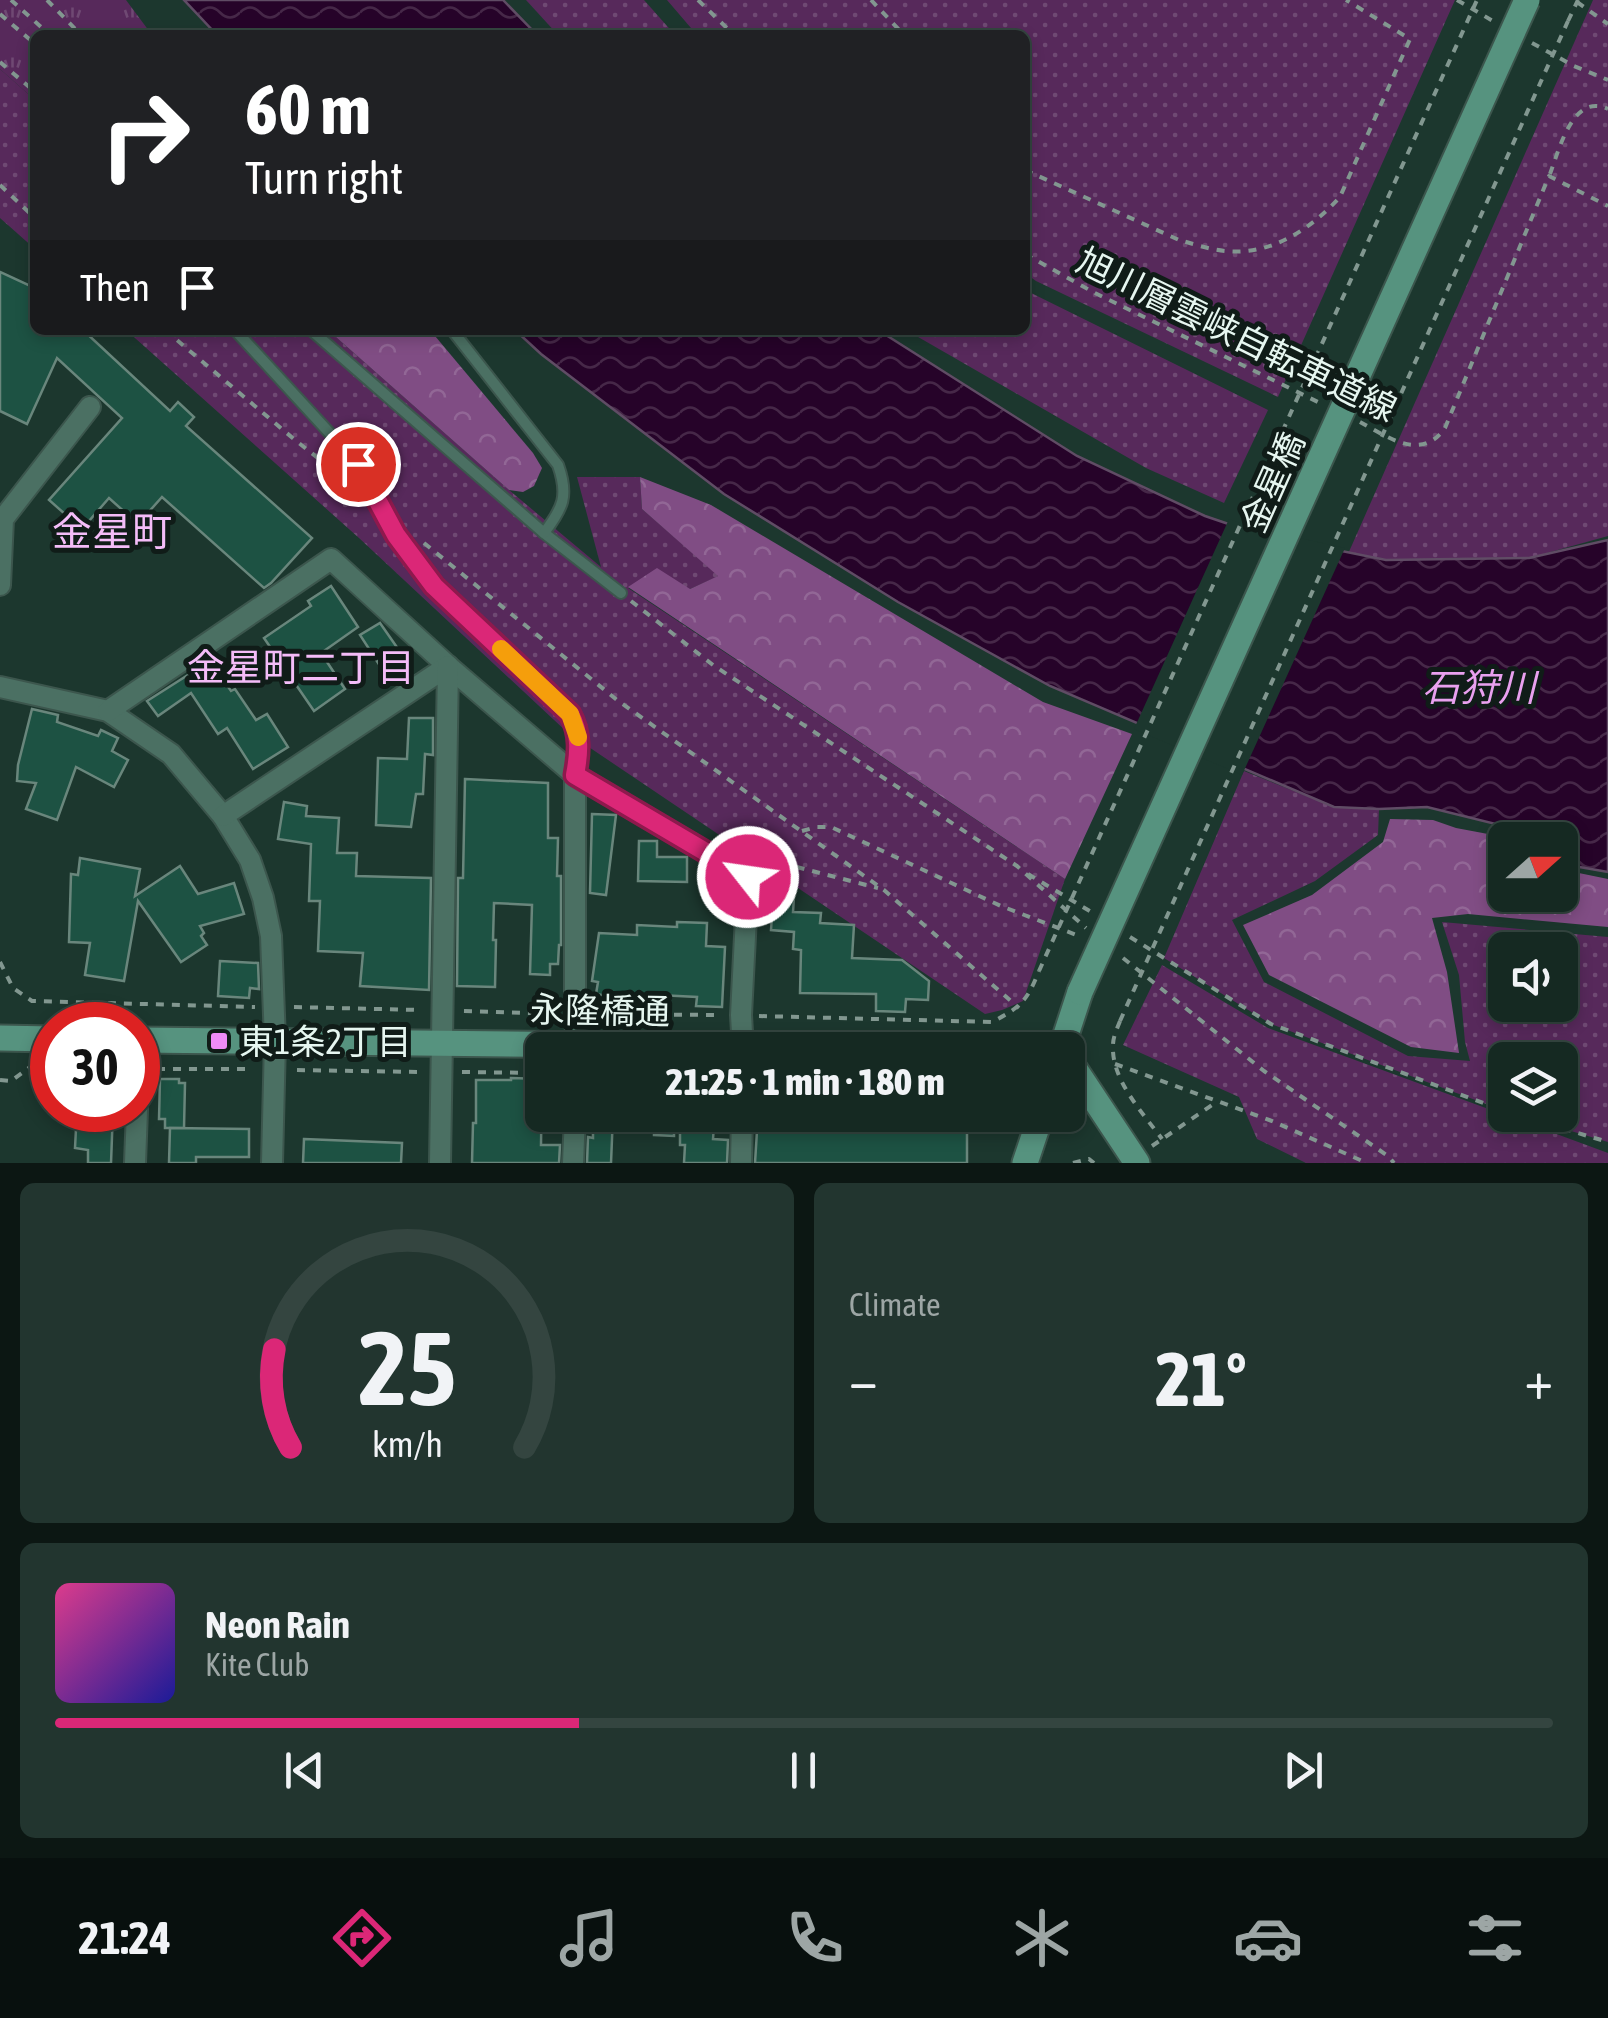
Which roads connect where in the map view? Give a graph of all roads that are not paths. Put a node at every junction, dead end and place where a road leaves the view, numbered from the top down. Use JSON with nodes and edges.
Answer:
{"nodes":[{"id":1,"x":1527,"y":0,"type":"edge"},
{"id":2,"x":240,"y":335,"type":"edge"},
{"id":3,"x":317,"y":335,"type":"edge"},
{"id":4,"x":456,"y":335,"type":"edge"},
{"id":5,"x":90,"y":407,"type":"dead end"},
{"id":6,"x":544,"y":532,"type":"junction"},
{"id":7,"x":0,"y":585,"type":"edge"},
{"id":8,"x":620,"y":593,"type":"road end"},
{"id":9,"x":448,"y":666,"type":"junction"},
{"id":10,"x":0,"y":687,"type":"edge"},
{"id":11,"x":108,"y":711,"type":"junction"},
{"id":12,"x":575,"y":775,"type":"junction"},
{"id":13,"x":223,"y":816,"type":"junction"},
{"id":14,"x":576,"y":1032,"type":"edge"},
{"id":15,"x":742,"y":1032,"type":"edge"},
{"id":16,"x":1068,"y":1032,"type":"edge"},
{"id":17,"x":0,"y":1038,"type":"edge"},
{"id":18,"x":30,"y":1038,"type":"edge"},
{"id":19,"x":160,"y":1040,"type":"edge"},
{"id":20,"x":275,"y":1040,"type":"junction"},
{"id":21,"x":442,"y":1043,"type":"junction"},
{"id":22,"x":525,"y":1045,"type":"edge"},
{"id":23,"x":1085,"y":1084,"type":"edge"},
{"id":24,"x":136,"y":1132,"type":"edge"},
{"id":25,"x":574,"y":1132,"type":"edge"},
{"id":26,"x":742,"y":1132,"type":"edge"},
{"id":27,"x":1035,"y":1132,"type":"edge"},
{"id":28,"x":1136,"y":1160,"type":"edge"},
{"id":29,"x":135,"y":1163,"type":"edge"},
{"id":30,"x":272,"y":1163,"type":"edge"},
{"id":31,"x":440,"y":1163,"type":"edge"},
{"id":32,"x":573,"y":1163,"type":"edge"},
{"id":33,"x":741,"y":1163,"type":"edge"},
{"id":34,"x":1025,"y":1163,"type":"edge"}],
"edges":[{"from":1,"to":16,"type":"main road","name":"金星橋","bridge":true},
{"from":2,"to":12,"type":"lane"},
{"from":3,"to":6,"type":"lane"},
{"from":4,"to":6,"type":"lane"},
{"from":5,"to":7,"type":"street"},
{"from":6,"to":8,"type":"lane"},
{"from":9,"to":11,"type":"street"},
{"from":9,"to":12,"type":"street"},
{"from":9,"to":13,"type":"street"},
{"from":9,"to":21,"type":"street"},
{"from":10,"to":11,"type":"street"},
{"from":11,"to":13,"type":"street"},
{"from":12,"to":14,"type":"street"},
{"from":12,"to":15,"type":"street"},
{"from":13,"to":20,"type":"street"},
{"from":17,"to":18,"type":"main road"},
{"from":19,"to":20,"type":"main road","name":"永隆橋通"},
{"from":20,"to":21,"type":"main road","name":"永隆橋通"},
{"from":20,"to":30,"type":"street"},
{"from":21,"to":22,"type":"main road","name":"永隆橋通"},
{"from":21,"to":31,"type":"street"},
{"from":23,"to":28,"type":"main road"},
{"from":24,"to":29,"type":"street"},
{"from":25,"to":32,"type":"street"},
{"from":26,"to":33,"type":"street"},
{"from":27,"to":34,"type":"main road"}]}
